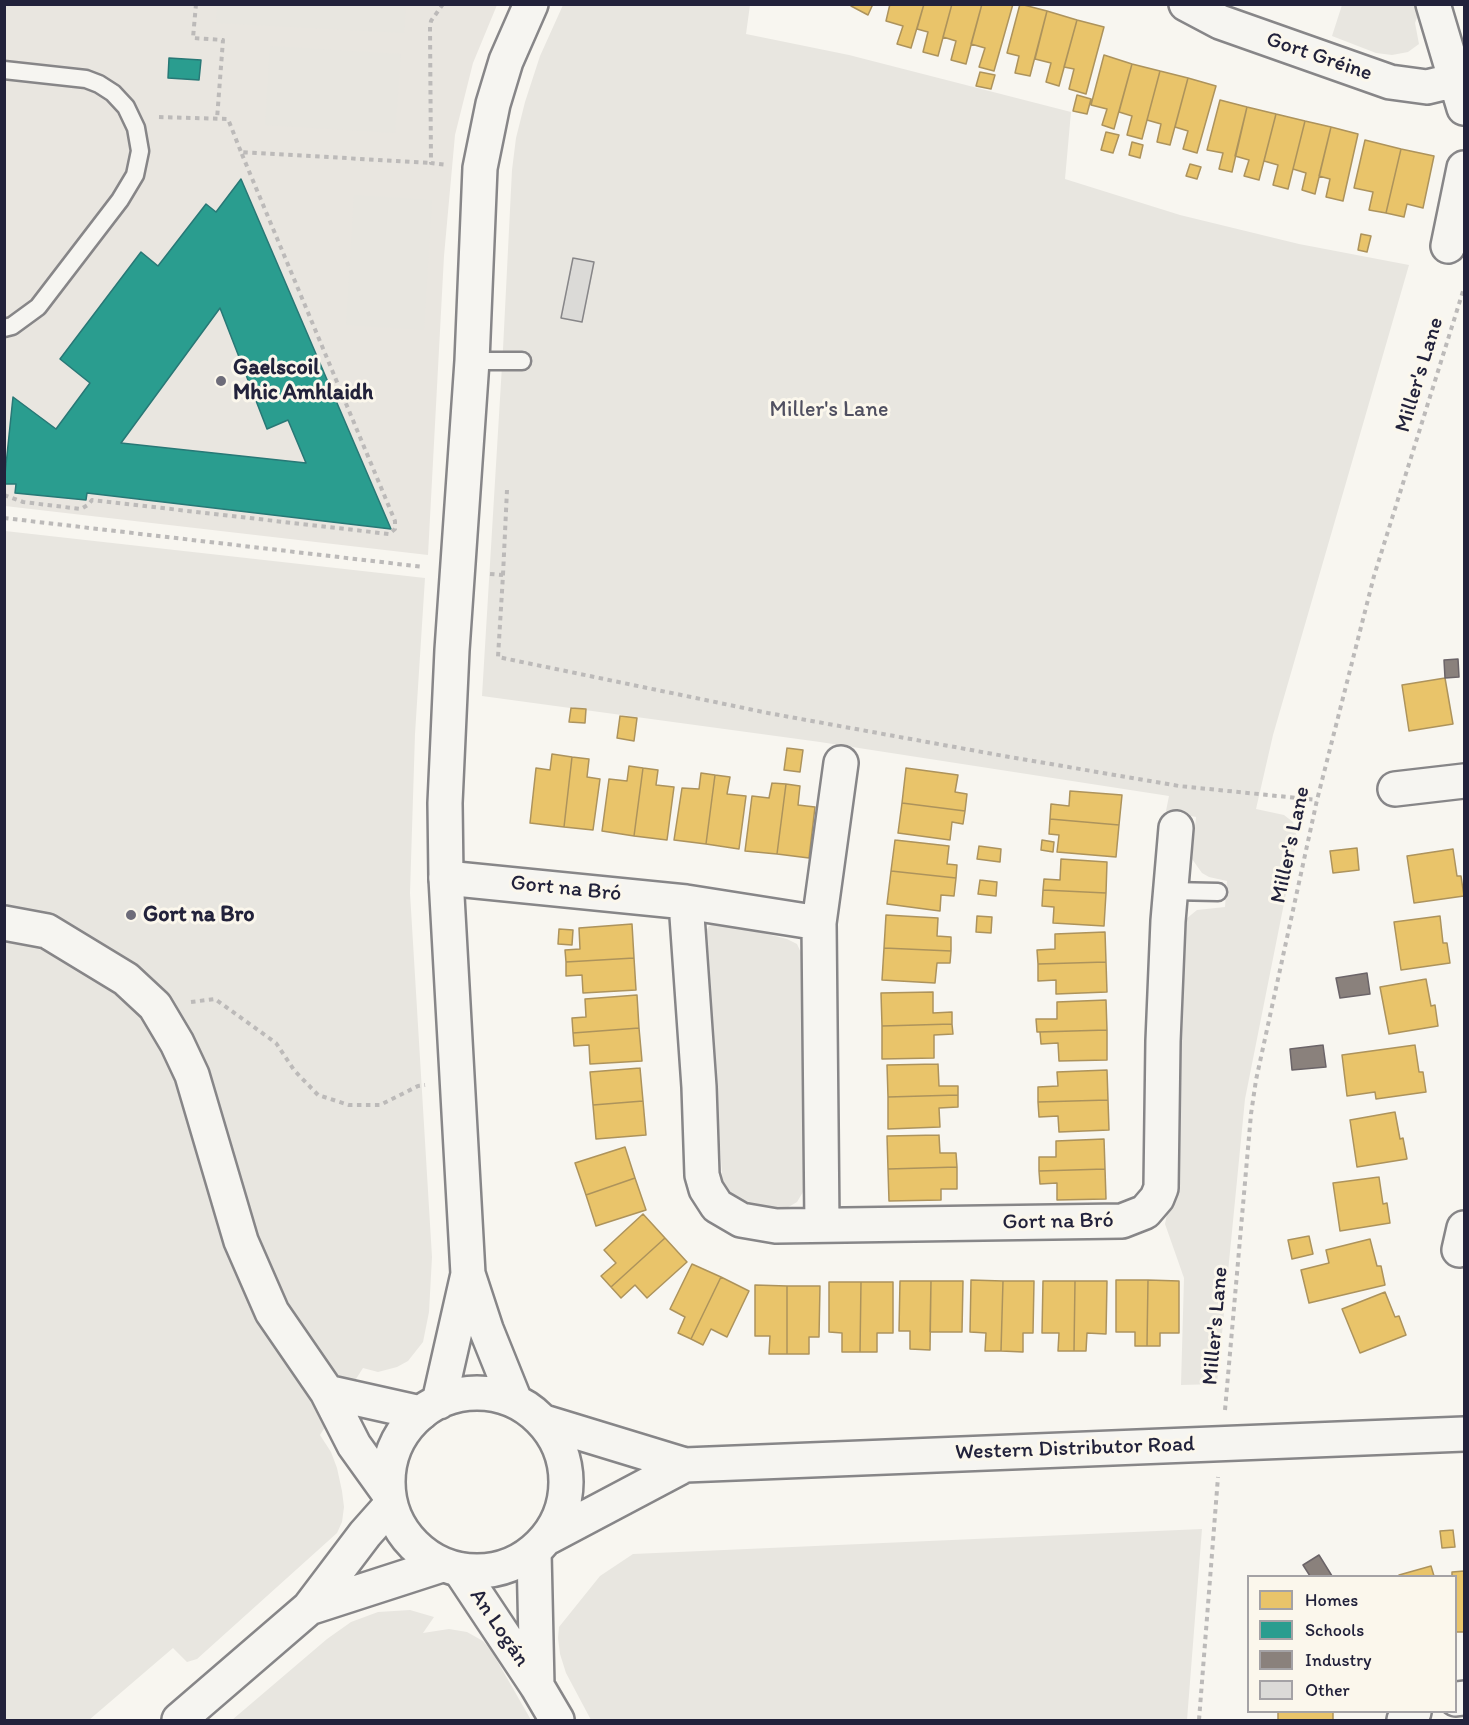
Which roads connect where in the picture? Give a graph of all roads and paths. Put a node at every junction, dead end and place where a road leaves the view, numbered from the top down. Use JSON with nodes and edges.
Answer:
{"nodes":[{"id":1,"x":196,"y":4,"type":"edge"},
{"id":2,"x":443,"y":4,"type":"edge"},
{"id":3,"x":531,"y":4,"type":"edge"},
{"id":4,"x":1186,"y":4,"type":"edge"},
{"id":5,"x":1433,"y":4,"type":"edge"},
{"id":6,"x":4,"y":70,"type":"edge"},
{"id":7,"x":1460,"y":94,"type":"edge"},
{"id":8,"x":155,"y":117,"type":"dead end"},
{"id":9,"x":217,"y":119,"type":"junction"},
{"id":10,"x":241,"y":152,"type":"junction"},
{"id":11,"x":431,"y":163,"type":"junction"},
{"id":12,"x":451,"y":166,"type":"dead end"},
{"id":13,"x":1464,"y":168,"type":"edge"},
{"id":14,"x":1448,"y":246,"type":"dead end"},
{"id":15,"x":1464,"y":288,"type":"edge"},
{"id":16,"x":4,"y":328,"type":"edge"},
{"id":17,"x":472,"y":361,"type":"junction"},
{"id":18,"x":522,"y":361,"type":"dead end"},
{"id":19,"x":507,"y":490,"type":"dead end"},
{"id":20,"x":4,"y":495,"type":"edge"},
{"id":21,"x":4,"y":518,"type":"edge"},
{"id":22,"x":433,"y":568,"type":"dead end"},
{"id":23,"x":482,"y":573,"type":"dead end"},
{"id":24,"x":503,"y":575,"type":"junction"},
{"id":25,"x":841,"y":763,"type":"dead end"},
{"id":26,"x":1464,"y":781,"type":"edge"},
{"id":27,"x":1395,"y":789,"type":"dead end"},
{"id":28,"x":1317,"y":800,"type":"junction"},
{"id":29,"x":1176,"y":828,"type":"dead end"},
{"id":30,"x":446,"y":878,"type":"junction"},
{"id":31,"x":1170,"y":891,"type":"junction"},
{"id":32,"x":1218,"y":892,"type":"dead end"},
{"id":33,"x":686,"y":903,"type":"junction"},
{"id":34,"x":4,"y":923,"type":"edge"},
{"id":35,"x":819,"y":923,"type":"junction"},
{"id":36,"x":185,"y":1003,"type":"dead end"},
{"id":37,"x":432,"y":1084,"type":"dead end"},
{"id":38,"x":822,"y":1225,"type":"junction"},
{"id":39,"x":468,"y":1274,"type":"junction"},
{"id":40,"x":327,"y":1392,"type":"junction"},
{"id":41,"x":515,"y":1401,"type":"junction"},
{"id":42,"x":430,"y":1407,"type":"junction"},
{"id":43,"x":1224,"y":1413,"type":"dead end"},
{"id":44,"x":544,"y":1422,"type":"junction"},
{"id":45,"x":1464,"y":1434,"type":"edge"},
{"id":46,"x":685,"y":1465,"type":"junction"},
{"id":47,"x":1218,"y":1472,"type":"dead end"},
{"id":48,"x":388,"y":1499,"type":"junction"},
{"id":49,"x":541,"y":1544,"type":"junction"},
{"id":50,"x":451,"y":1567,"type":"junction"},
{"id":51,"x":309,"y":1608,"type":"junction"},
{"id":52,"x":537,"y":1686,"type":"junction"},
{"id":53,"x":179,"y":1720,"type":"edge"},
{"id":54,"x":557,"y":1720,"type":"edge"},
{"id":55,"x":1199,"y":1720,"type":"edge"}],
"edges":[{"from":1,"to":9,"type":"path"},
{"from":2,"to":11,"type":"path"},
{"from":3,"to":17,"type":"street"},
{"from":4,"to":7,"type":"street","name":"Gort Gréine"},
{"from":5,"to":7,"type":"street","name":"Gort Gréine"},
{"from":6,"to":16,"type":"lane"},
{"from":8,"to":9,"type":"path"},
{"from":9,"to":10,"type":"path"},
{"from":10,"to":11,"type":"path"},
{"from":10,"to":20,"type":"path"},
{"from":11,"to":12,"type":"path"},
{"from":13,"to":14,"type":"street"},
{"from":15,"to":28,"type":"path","name":"Miller's Lane"},
{"from":17,"to":18,"type":"lane"},
{"from":17,"to":30,"type":"street"},
{"from":19,"to":24,"type":"path"},
{"from":21,"to":22,"type":"path"},
{"from":23,"to":24,"type":"path"},
{"from":24,"to":28,"type":"path"},
{"from":25,"to":35,"type":"street"},
{"from":26,"to":27,"type":"street"},
{"from":28,"to":43,"type":"path","name":"Miller's Lane"},
{"from":29,"to":31,"type":"street","name":"Gort na Bró"},
{"from":30,"to":33,"type":"street","name":"Gort na Bró"},
{"from":30,"to":39,"type":"street"},
{"from":31,"to":32,"type":"lane"},
{"from":31,"to":38,"type":"street","name":"Gort na Bró"},
{"from":33,"to":35,"type":"street","name":"Gort na Bró"},
{"from":33,"to":38,"type":"street","name":"Gort na Bró"},
{"from":34,"to":40,"type":"street"},
{"from":35,"to":38,"type":"street"},
{"from":36,"to":37,"type":"path"},
{"from":39,"to":41,"type":"street"},
{"from":39,"to":42,"type":"street"},
{"from":40,"to":42,"type":"street"},
{"from":40,"to":48,"type":"street"},
{"from":41,"to":42,"type":"street"},
{"from":41,"to":44,"type":"street"},
{"from":42,"to":48,"type":"street"},
{"from":44,"to":46,"type":"street","name":"Western Distributor Road"},
{"from":44,"to":49,"type":"street"},
{"from":45,"to":46,"type":"street","name":"Western Distributor Road"},
{"from":46,"to":49,"type":"street","name":"Western Distributor Road"},
{"from":47,"to":55,"type":"path"},
{"from":48,"to":50,"type":"street"},
{"from":48,"to":51,"type":"street"},
{"from":49,"to":50,"type":"street"},
{"from":49,"to":52,"type":"street","name":"An Logán"},
{"from":50,"to":51,"type":"street"},
{"from":50,"to":52,"type":"street","name":"An Logán"},
{"from":51,"to":53,"type":"street"},
{"from":52,"to":54,"type":"street","name":"An Logán"}]}
